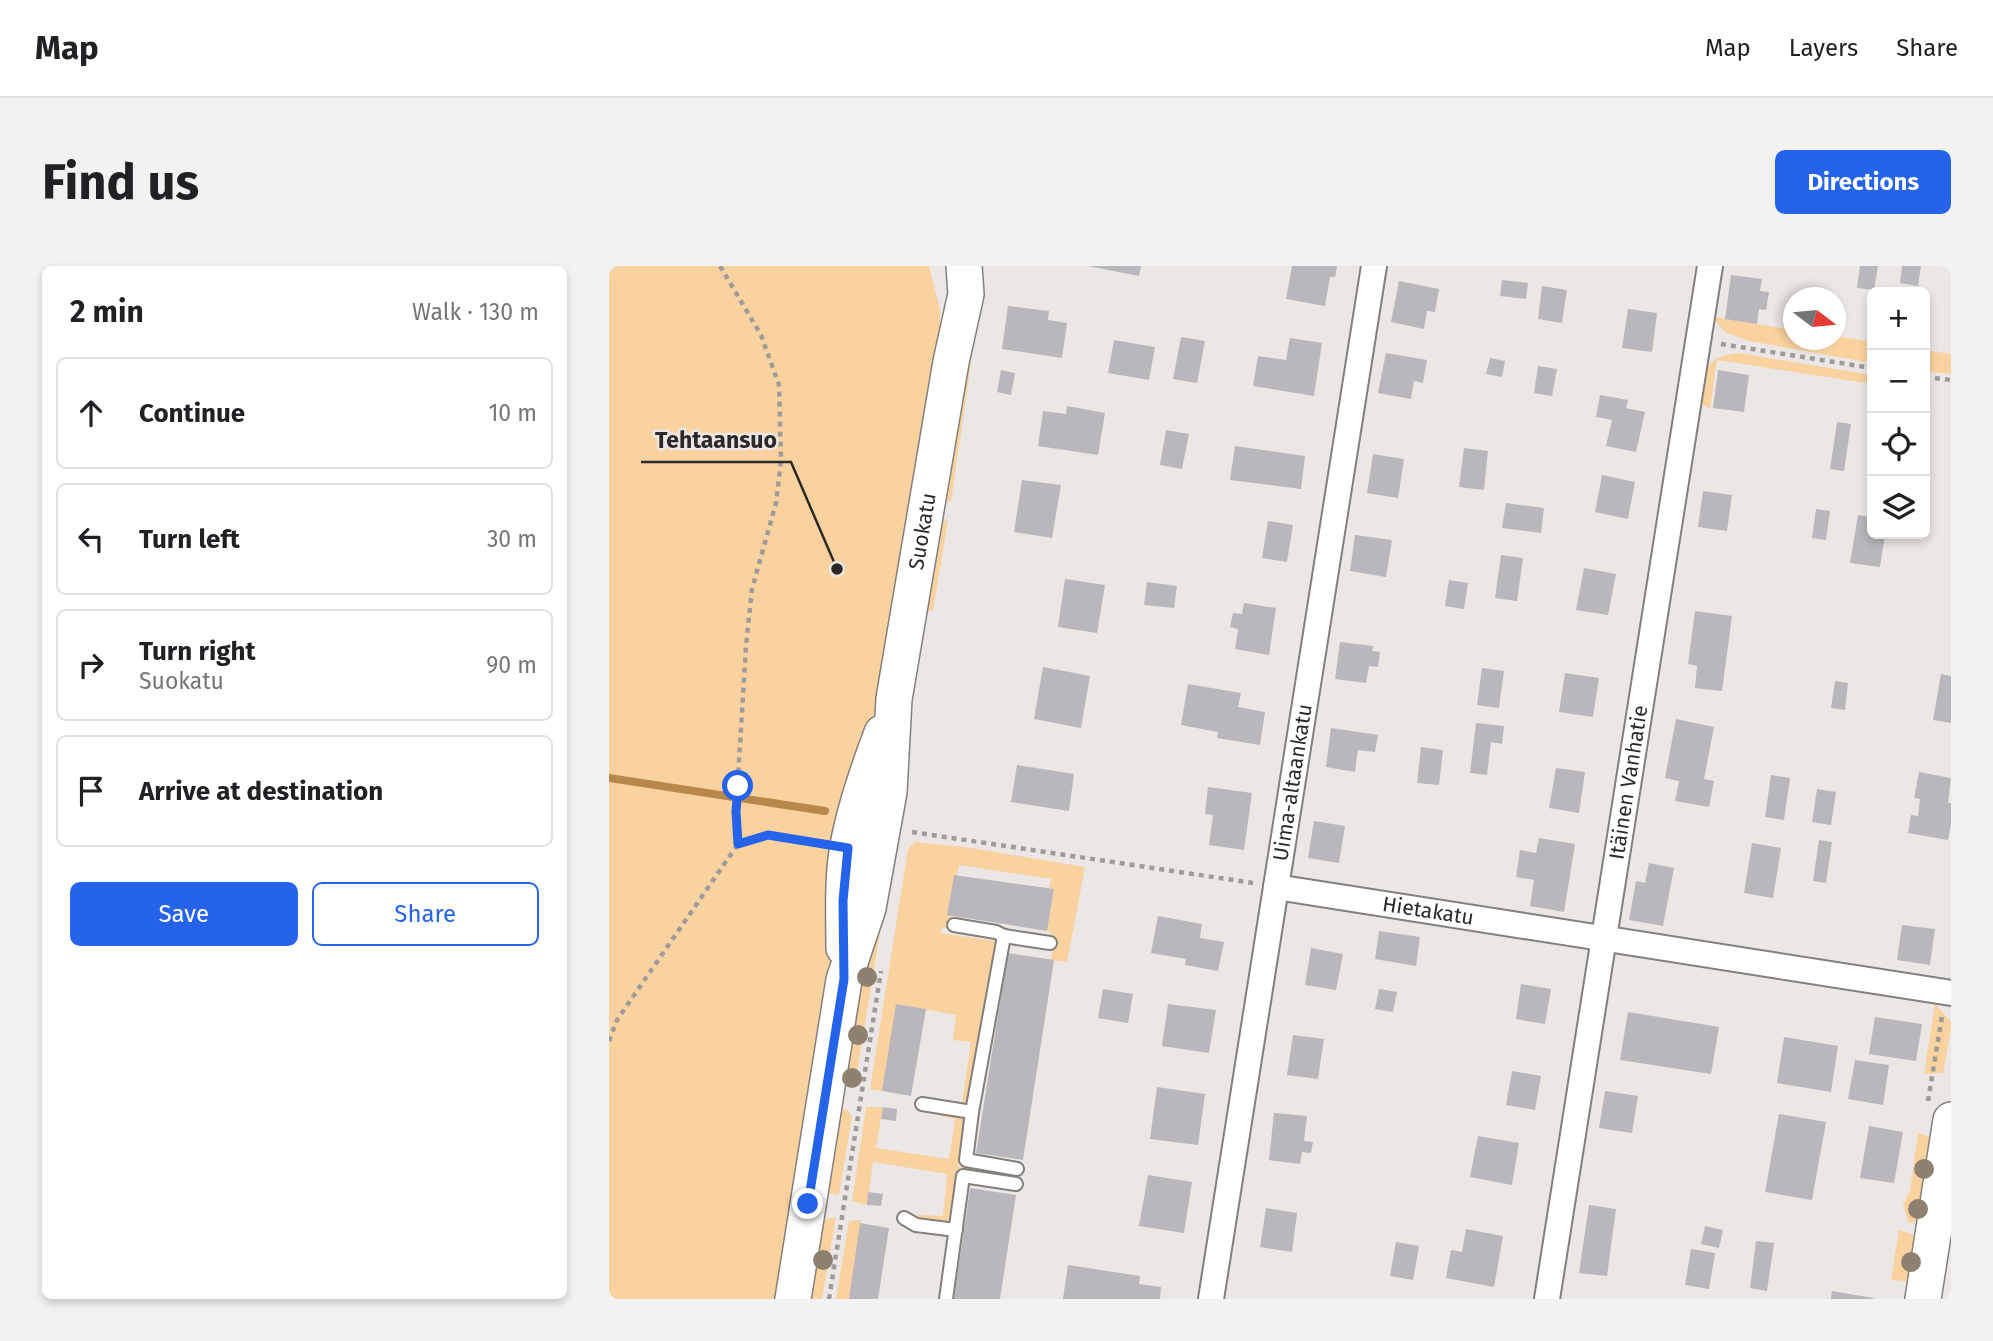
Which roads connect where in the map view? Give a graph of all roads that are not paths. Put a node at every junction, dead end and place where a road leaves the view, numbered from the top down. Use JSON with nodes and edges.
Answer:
{"nodes":[{"id":1,"x":940,"y":266,"type":"edge"},
{"id":2,"x":964,"y":266,"type":"edge"},
{"id":3,"x":1374,"y":266,"type":"edge"},
{"id":4,"x":1710,"y":266,"type":"edge"},
{"id":5,"x":951,"y":362,"type":"junction"},
{"id":6,"x":894,"y":699,"type":"junction"},
{"id":7,"x":1276,"y":887,"type":"junction"},
{"id":8,"x":954,"y":925,"type":"dead end"},
{"id":9,"x":1004,"y":936,"type":"junction"},
{"id":10,"x":1604,"y":939,"type":"junction"},
{"id":11,"x":1050,"y":943,"type":"dead end"},
{"id":12,"x":844,"y":979,"type":"junction"},
{"id":13,"x":1951,"y":993,"type":"edge"},
{"id":14,"x":922,"y":1104,"type":"dead end"},
{"id":15,"x":972,"y":1111,"type":"junction"},
{"id":16,"x":1951,"y":1120,"type":"edge"},
{"id":17,"x":1017,"y":1169,"type":"dead end"},
{"id":18,"x":1016,"y":1184,"type":"dead end"},
{"id":19,"x":904,"y":1218,"type":"dead end"},
{"id":20,"x":956,"y":1230,"type":"junction"},
{"id":21,"x":793,"y":1299,"type":"edge"},
{"id":22,"x":946,"y":1299,"type":"edge"},
{"id":23,"x":1211,"y":1299,"type":"edge"},
{"id":24,"x":1547,"y":1299,"type":"edge"},
{"id":25,"x":1923,"y":1299,"type":"edge"}],
"edges":[{"from":1,"to":5,"type":"street","name":"Suokatu"},
{"from":2,"to":5,"type":"street","name":"Suokatu"},
{"from":3,"to":7,"type":"street","name":"Uima-altaankatu"},
{"from":4,"to":10,"type":"street","name":"Itäinen Vanhatie"},
{"from":5,"to":6,"type":"street","name":"Suokatu"},
{"from":6,"to":12,"type":"street","name":"Suokatu"},
{"from":6,"to":12,"type":"street","name":"Suokatu"},
{"from":7,"to":10,"type":"street","name":"Hietakatu"},
{"from":7,"to":23,"type":"street","name":"Uima-altaankatu"},
{"from":8,"to":9,"type":"lane"},
{"from":9,"to":11,"type":"lane"},
{"from":9,"to":15,"type":"lane"},
{"from":10,"to":13,"type":"street","name":"Hietakatu"},
{"from":10,"to":24,"type":"street","name":"Itäinen Vanhatie"},
{"from":12,"to":21,"type":"street","name":"Suokatu"},
{"from":14,"to":15,"type":"lane"},
{"from":15,"to":17,"type":"lane"},
{"from":16,"to":25,"type":"street"},
{"from":18,"to":20,"type":"lane"},
{"from":19,"to":20,"type":"lane"},
{"from":20,"to":22,"type":"lane"}]}
